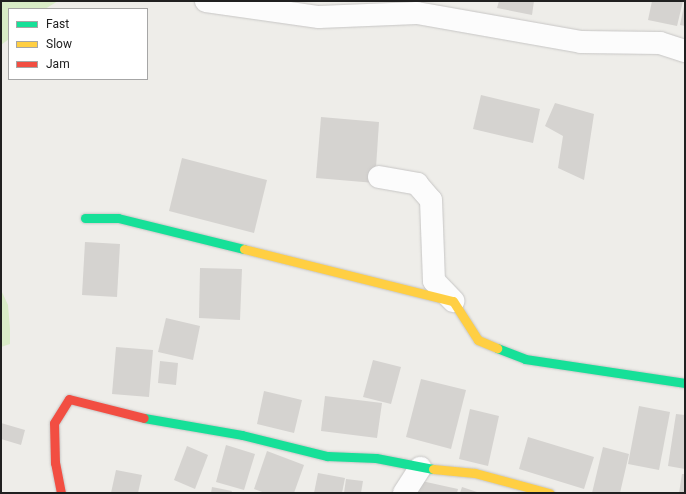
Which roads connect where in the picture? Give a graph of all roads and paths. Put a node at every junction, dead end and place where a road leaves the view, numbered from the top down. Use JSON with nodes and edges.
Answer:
{"nodes":[{"id":1,"x":206,"y":1,"type":"edge"},
{"id":2,"x":685,"y":51,"type":"edge"},
{"id":3,"x":379,"y":177,"type":"dead end"},
{"id":4,"x":85,"y":218,"type":"dead end"},
{"id":5,"x":453,"y":301,"type":"junction"},
{"id":6,"x":685,"y":382,"type":"edge"},
{"id":7,"x":420,"y":468,"type":"junction"},
{"id":8,"x":61,"y":493,"type":"edge"},
{"id":9,"x":404,"y":493,"type":"edge"},
{"id":10,"x":549,"y":493,"type":"edge"}],
"edges":[{"from":1,"to":2,"type":"street"},
{"from":3,"to":5,"type":"street"},
{"from":4,"to":5,"type":"street"},
{"from":5,"to":6,"type":"street"},
{"from":7,"to":8,"type":"street"},
{"from":7,"to":9,"type":"street"},
{"from":7,"to":10,"type":"street"}]}
